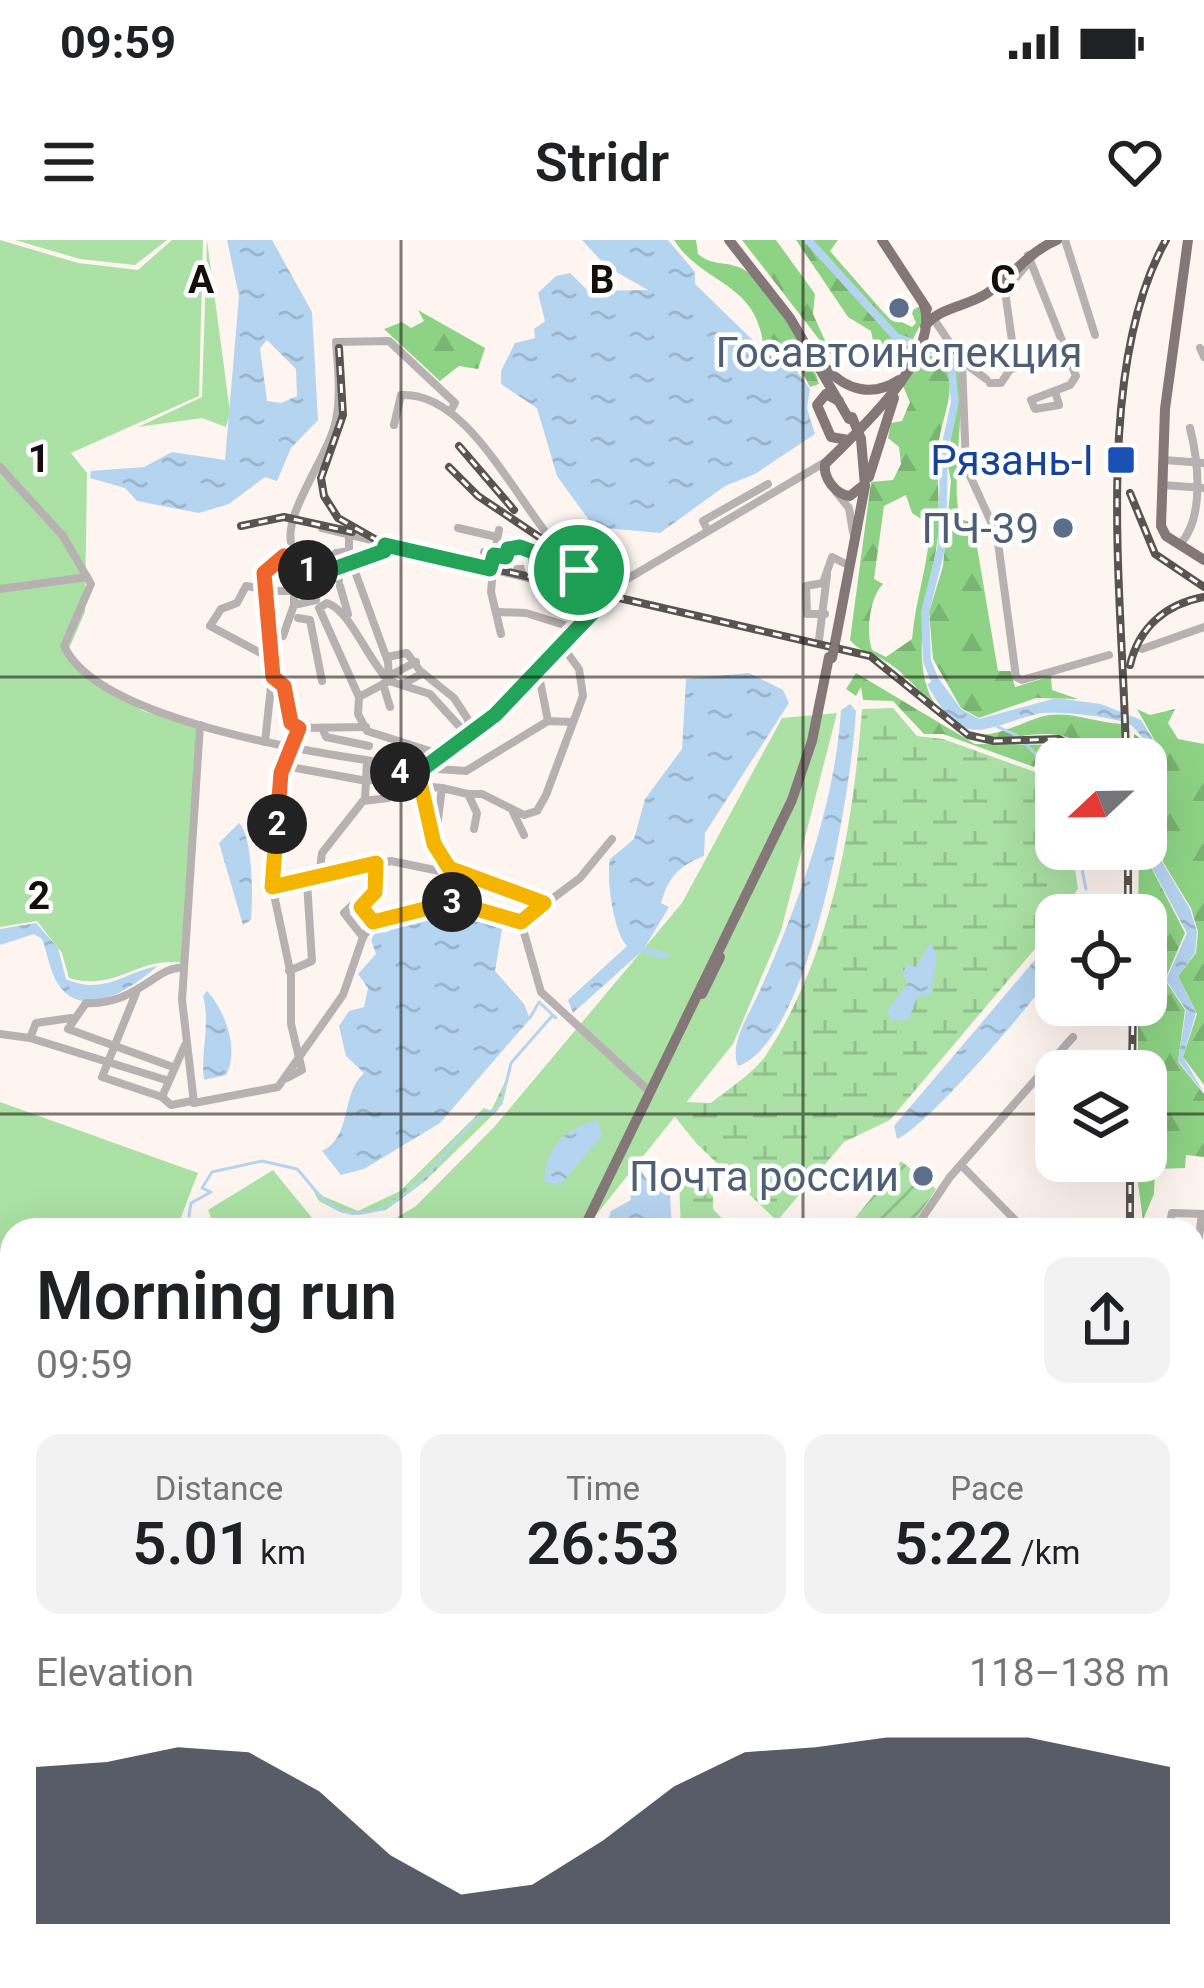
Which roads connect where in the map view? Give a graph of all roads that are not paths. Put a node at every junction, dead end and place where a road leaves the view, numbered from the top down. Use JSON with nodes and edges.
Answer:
{"nodes":[{"id":1,"x":731,"y":240,"type":"edge"},
{"id":2,"x":882,"y":240,"type":"edge"},
{"id":3,"x":1061,"y":240,"type":"edge"},
{"id":4,"x":1189,"y":241,"type":"edge"},
{"id":5,"x":1029,"y":257,"type":"junction"},
{"id":6,"x":922,"y":303,"type":"junction"},
{"id":7,"x":954,"y":308,"type":"junction"},
{"id":8,"x":933,"y":316,"type":"junction"},
{"id":9,"x":922,"y":333,"type":"junction"},
{"id":10,"x":1094,"y":335,"type":"dead end"},
{"id":11,"x":962,"y":362,"type":"junction"},
{"id":12,"x":1031,"y":362,"type":"dead end"},
{"id":13,"x":822,"y":363,"type":"junction"},
{"id":14,"x":1012,"y":368,"type":"junction"},
{"id":15,"x":899,"y":383,"type":"junction"},
{"id":16,"x":1051,"y":393,"type":"dead end"},
{"id":17,"x":450,"y":412,"type":"junction"},
{"id":18,"x":849,"y":415,"type":"junction"},
{"id":19,"x":875,"y":417,"type":"junction"},
{"id":20,"x":394,"y":425,"type":"dead end"},
{"id":21,"x":1190,"y":428,"type":"dead end"},
{"id":22,"x":884,"y":431,"type":"junction"},
{"id":23,"x":856,"y":440,"type":"junction"},
{"id":24,"x":1162,"y":460,"type":"junction"},
{"id":25,"x":827,"y":461,"type":"junction"},
{"id":26,"x":1201,"y":463,"type":"edge"},
{"id":27,"x":0,"y":467,"type":"edge"},
{"id":28,"x":812,"y":470,"type":"junction"},
{"id":29,"x":799,"y":478,"type":"junction"},
{"id":30,"x":828,"y":480,"type":"junction"},
{"id":31,"x":768,"y":484,"type":"dead end"},
{"id":32,"x":1162,"y":484,"type":"junction"},
{"id":33,"x":1201,"y":487,"type":"edge"},
{"id":34,"x":862,"y":490,"type":"junction"},
{"id":35,"x":1200,"y":520,"type":"edge"},
{"id":36,"x":322,"y":528,"type":"dead end"},
{"id":37,"x":458,"y":528,"type":"dead end"},
{"id":38,"x":707,"y":529,"type":"junction"},
{"id":39,"x":853,"y":532,"type":"junction"},
{"id":40,"x":350,"y":534,"type":"junction"},
{"id":41,"x":1184,"y":540,"type":"junction"},
{"id":42,"x":385,"y":545,"type":"junction"},
{"id":43,"x":350,"y":550,"type":"junction"},
{"id":44,"x":489,"y":553,"type":"junction"},
{"id":45,"x":284,"y":556,"type":"junction"},
{"id":46,"x":1204,"y":560,"type":"edge"},
{"id":47,"x":512,"y":562,"type":"junction"},
{"id":48,"x":337,"y":564,"type":"junction"},
{"id":49,"x":846,"y":564,"type":"junction"},
{"id":50,"x":536,"y":565,"type":"junction"},
{"id":51,"x":353,"y":566,"type":"junction"},
{"id":52,"x":492,"y":569,"type":"junction"},
{"id":53,"x":579,"y":570,"type":"junction"},
{"id":54,"x":309,"y":572,"type":"junction"},
{"id":55,"x":826,"y":574,"type":"junction"},
{"id":56,"x":87,"y":577,"type":"junction"},
{"id":57,"x":0,"y":590,"type":"edge"},
{"id":58,"x":265,"y":590,"type":"junction"},
{"id":59,"x":608,"y":595,"type":"junction"},
{"id":60,"x":318,"y":604,"type":"junction"},
{"id":61,"x":293,"y":605,"type":"junction"},
{"id":62,"x":365,"y":605,"type":"junction"},
{"id":63,"x":498,"y":612,"type":"junction"},
{"id":64,"x":348,"y":614,"type":"junction"},
{"id":65,"x":825,"y":614,"type":"junction"},
{"id":66,"x":298,"y":618,"type":"junction"},
{"id":67,"x":286,"y":622,"type":"junction"},
{"id":68,"x":1204,"y":627,"type":"edge"},
{"id":69,"x":574,"y":628,"type":"junction"},
{"id":70,"x":501,"y":634,"type":"dead end"},
{"id":71,"x":560,"y":642,"type":"junction"},
{"id":72,"x":272,"y":649,"type":"junction"},
{"id":73,"x":1142,"y":649,"type":"dead end"},
{"id":74,"x":829,"y":650,"type":"junction"},
{"id":75,"x":1108,"y":655,"type":"dead end"},
{"id":76,"x":387,"y":657,"type":"junction"},
{"id":77,"x":367,"y":658,"type":"junction"},
{"id":78,"x":416,"y":662,"type":"junction"},
{"id":79,"x":347,"y":666,"type":"junction"},
{"id":80,"x":537,"y":666,"type":"junction"},
{"id":81,"x":421,"y":672,"type":"junction"},
{"id":82,"x":273,"y":677,"type":"junction"},
{"id":83,"x":322,"y":681,"type":"dead end"},
{"id":84,"x":387,"y":681,"type":"junction"},
{"id":85,"x":403,"y":684,"type":"junction"},
{"id":86,"x":441,"y":688,"type":"junction"},
{"id":87,"x":359,"y":698,"type":"junction"},
{"id":88,"x":434,"y":698,"type":"junction"},
{"id":89,"x":390,"y":707,"type":"dead end"},
{"id":90,"x":548,"y":722,"type":"junction"},
{"id":91,"x":572,"y":722,"type":"junction"},
{"id":92,"x":268,"y":724,"type":"junction"},
{"id":93,"x":200,"y":725,"type":"junction"},
{"id":94,"x":295,"y":726,"type":"junction"},
{"id":95,"x":322,"y":730,"type":"junction"},
{"id":96,"x":467,"y":734,"type":"junction"},
{"id":97,"x":369,"y":736,"type":"junction"},
{"id":98,"x":265,"y":742,"type":"junction"},
{"id":99,"x":290,"y":749,"type":"junction"},
{"id":100,"x":437,"y":754,"type":"junction"},
{"id":101,"x":365,"y":762,"type":"junction"},
{"id":102,"x":285,"y":766,"type":"junction"},
{"id":103,"x":424,"y":768,"type":"junction"},
{"id":104,"x":399,"y":772,"type":"junction"},
{"id":105,"x":367,"y":781,"type":"junction"},
{"id":106,"x":421,"y":786,"type":"junction"},
{"id":107,"x":442,"y":788,"type":"junction"},
{"id":108,"x":469,"y":794,"type":"junction"},
{"id":109,"x":364,"y":799,"type":"junction"},
{"id":110,"x":512,"y":811,"type":"junction"},
{"id":111,"x":474,"y":829,"type":"dead end"},
{"id":112,"x":524,"y":836,"type":"dead end"},
{"id":113,"x":612,"y":839,"type":"dead end"},
{"id":114,"x":434,"y":844,"type":"junction"},
{"id":115,"x":438,"y":856,"type":"junction"},
{"id":116,"x":376,"y":863,"type":"junction"},
{"id":117,"x":435,"y":873,"type":"junction"},
{"id":118,"x":467,"y":877,"type":"junction"},
{"id":119,"x":319,"y":878,"type":"junction"},
{"id":120,"x":307,"y":882,"type":"junction"},
{"id":121,"x":272,"y":887,"type":"junction"},
{"id":122,"x":360,"y":898,"type":"dead end"},
{"id":123,"x":543,"y":905,"type":"junction"},
{"id":124,"x":373,"y":922,"type":"junction"},
{"id":125,"x":521,"y":922,"type":"junction"},
{"id":126,"x":364,"y":935,"type":"junction"},
{"id":127,"x":184,"y":968,"type":"junction"},
{"id":128,"x":289,"y":971,"type":"junction"},
{"id":129,"x":708,"y":974,"type":"junction"},
{"id":130,"x":136,"y":993,"type":"junction"},
{"id":131,"x":72,"y":1018,"type":"junction"},
{"id":132,"x":76,"y":1032,"type":"junction"},
{"id":133,"x":0,"y":1034,"type":"edge"},
{"id":134,"x":1073,"y":1037,"type":"dead end"},
{"id":135,"x":30,"y":1038,"type":"junction"},
{"id":136,"x":185,"y":1045,"type":"junction"},
{"id":137,"x":113,"y":1046,"type":"junction"},
{"id":138,"x":70,"y":1050,"type":"junction"},
{"id":139,"x":108,"y":1062,"type":"junction"},
{"id":140,"x":298,"y":1062,"type":"junction"},
{"id":141,"x":173,"y":1067,"type":"junction"},
{"id":142,"x":166,"y":1081,"type":"junction"},
{"id":143,"x":649,"y":1091,"type":"junction"},
{"id":144,"x":162,"y":1097,"type":"junction"},
{"id":145,"x":193,"y":1101,"type":"junction"},
{"id":146,"x":961,"y":1165,"type":"junction"},
{"id":147,"x":602,"y":1190,"type":"junction"},
{"id":148,"x":1203,"y":1214,"type":"edge"},
{"id":149,"x":589,"y":1218,"type":"edge"},
{"id":150,"x":922,"y":1218,"type":"edge"},
{"id":151,"x":1013,"y":1218,"type":"edge"},
{"id":152,"x":1170,"y":1218,"type":"edge"}],
"edges":[{"from":1,"to":13,"type":"main road"},
{"from":1,"to":18,"type":"main road"},
{"from":2,"to":6,"type":"main road"},
{"from":3,"to":5,"type":"main road"},
{"from":3,"to":10,"type":"street"},
{"from":4,"to":24,"type":"main road"},
{"from":5,"to":7,"type":"main road"},
{"from":5,"to":14,"type":"street"},
{"from":5,"to":16,"type":"street"},
{"from":6,"to":7,"type":"main road"},
{"from":6,"to":8,"type":"main road"},
{"from":6,"to":9,"type":"main road"},
{"from":7,"to":8,"type":"main road"},
{"from":8,"to":9,"type":"main road"},
{"from":8,"to":11,"type":"street"},
{"from":9,"to":15,"type":"main road"},
{"from":11,"to":14,"type":"street"},
{"from":11,"to":75,"type":"street"},
{"from":12,"to":14,"type":"street"},
{"from":13,"to":15,"type":"main road"},
{"from":13,"to":18,"type":"main road"},
{"from":15,"to":19,"type":"main road"},
{"from":15,"to":22,"type":"main road"},
{"from":17,"to":20,"type":"street"},
{"from":17,"to":45,"type":"street"},
{"from":17,"to":53,"type":"street"},
{"from":18,"to":23,"type":"main road","bridge":true},
{"from":18,"to":23,"type":"main road"},
{"from":19,"to":22,"type":"street"},
{"from":19,"to":23,"type":"main road"},
{"from":21,"to":26,"type":"street"},
{"from":22,"to":34,"type":"main road"},
{"from":23,"to":25,"type":"main road"},
{"from":23,"to":34,"type":"main road"},
{"from":24,"to":26,"type":"street"},
{"from":24,"to":32,"type":"main road"},
{"from":25,"to":28,"type":"street"},
{"from":25,"to":30,"type":"main road"},
{"from":26,"to":33,"type":"street"},
{"from":27,"to":56,"type":"street"},
{"from":28,"to":29,"type":"street"},
{"from":28,"to":30,"type":"street"},
{"from":29,"to":38,"type":"street"},
{"from":29,"to":39,"type":"street"},
{"from":30,"to":34,"type":"main road"},
{"from":31,"to":38,"type":"street"},
{"from":32,"to":33,"type":"street"},
{"from":32,"to":41,"type":"main road"},
{"from":33,"to":35,"type":"street"},
{"from":34,"to":39,"type":"main road"},
{"from":34,"to":74,"type":"main road"},
{"from":35,"to":41,"type":"street"},
{"from":36,"to":40,"type":"street"},
{"from":37,"to":44,"type":"street"},
{"from":38,"to":59,"type":"street"},
{"from":39,"to":49,"type":"main road"},
{"from":40,"to":42,"type":"street"},
{"from":40,"to":43,"type":"street"},
{"from":41,"to":46,"type":"main road"},
{"from":42,"to":51,"type":"street"},
{"from":42,"to":52,"type":"street"},
{"from":43,"to":48,"type":"street"},
{"from":43,"to":51,"type":"street"},
{"from":44,"to":47,"type":"street"},
{"from":44,"to":52,"type":"street"},
{"from":45,"to":54,"type":"street"},
{"from":45,"to":58,"type":"street"},
{"from":47,"to":50,"type":"street"},
{"from":47,"to":50,"type":"street"},
{"from":48,"to":51,"type":"street"},
{"from":48,"to":54,"type":"street"},
{"from":48,"to":64,"type":"street"},
{"from":49,"to":55,"type":"street"},
{"from":49,"to":74,"type":"main road"},
{"from":50,"to":53,"type":"street"},
{"from":51,"to":62,"type":"street"},
{"from":52,"to":59,"type":"street"},
{"from":52,"to":63,"type":"street"},
{"from":53,"to":59,"type":"street"},
{"from":54,"to":60,"type":"street"},
{"from":55,"to":65,"type":"street"},
{"from":55,"to":65,"type":"street"},
{"from":56,"to":57,"type":"street"},
{"from":56,"to":93,"type":"street"},
{"from":58,"to":61,"type":"street"},
{"from":58,"to":72,"type":"street"},
{"from":58,"to":72,"type":"street"},
{"from":59,"to":69,"type":"street"},
{"from":60,"to":61,"type":"street"},
{"from":60,"to":64,"type":"street"},
{"from":60,"to":66,"type":"street"},
{"from":60,"to":79,"type":"street"},
{"from":61,"to":67,"type":"street"},
{"from":62,"to":64,"type":"street"},
{"from":62,"to":76,"type":"street"},
{"from":63,"to":69,"type":"street"},
{"from":63,"to":70,"type":"street"},
{"from":64,"to":77,"type":"street"},
{"from":65,"to":74,"type":"street"},
{"from":66,"to":67,"type":"street"},
{"from":66,"to":83,"type":"street"},
{"from":67,"to":72,"type":"street"},
{"from":68,"to":73,"type":"street"},
{"from":69,"to":71,"type":"street"},
{"from":71,"to":80,"type":"street"},
{"from":71,"to":91,"type":"street"},
{"from":72,"to":82,"type":"street"},
{"from":74,"to":129,"type":"main road"},
{"from":76,"to":78,"type":"street"},
{"from":76,"to":84,"type":"street"},
{"from":77,"to":79,"type":"street"},
{"from":77,"to":84,"type":"street"},
{"from":78,"to":81,"type":"street"},
{"from":78,"to":84,"type":"street"},
{"from":79,"to":87,"type":"street"},
{"from":80,"to":90,"type":"street"},
{"from":80,"to":96,"type":"street"},
{"from":81,"to":85,"type":"street"},
{"from":81,"to":86,"type":"street"},
{"from":82,"to":92,"type":"street"},
{"from":82,"to":94,"type":"street"},
{"from":84,"to":85,"type":"street"},
{"from":84,"to":87,"type":"street"},
{"from":84,"to":89,"type":"street"},
{"from":85,"to":88,"type":"street"},
{"from":86,"to":88,"type":"street"},
{"from":86,"to":96,"type":"street"},
{"from":87,"to":97,"type":"street"},
{"from":88,"to":96,"type":"street"},
{"from":90,"to":91,"type":"street"},
{"from":90,"to":103,"type":"street"},
{"from":91,"to":110,"type":"street"},
{"from":92,"to":94,"type":"street"},
{"from":92,"to":98,"type":"street"},
{"from":93,"to":98,"type":"street"},
{"from":93,"to":127,"type":"street"},
{"from":94,"to":95,"type":"street"},
{"from":94,"to":99,"type":"street"},
{"from":95,"to":97,"type":"street"},
{"from":95,"to":97,"type":"street"},
{"from":96,"to":100,"type":"street"},
{"from":97,"to":100,"type":"street"},
{"from":97,"to":101,"type":"street"},
{"from":98,"to":99,"type":"street"},
{"from":99,"to":101,"type":"street"},
{"from":99,"to":102,"type":"street"},
{"from":100,"to":103,"type":"street"},
{"from":101,"to":104,"type":"street"},
{"from":101,"to":105,"type":"street"},
{"from":102,"to":105,"type":"street"},
{"from":102,"to":121,"type":"street"},
{"from":103,"to":104,"type":"street"},
{"from":104,"to":105,"type":"street"},
{"from":104,"to":106,"type":"street"},
{"from":104,"to":109,"type":"street"},
{"from":105,"to":109,"type":"street"},
{"from":106,"to":107,"type":"street"},
{"from":106,"to":114,"type":"street"},
{"from":107,"to":108,"type":"street"},
{"from":107,"to":114,"type":"street"},
{"from":108,"to":110,"type":"street"},
{"from":108,"to":111,"type":"street"},
{"from":109,"to":119,"type":"street"},
{"from":110,"to":112,"type":"street"},
{"from":113,"to":123,"type":"street"},
{"from":114,"to":115,"type":"street"},
{"from":115,"to":117,"type":"street"},
{"from":115,"to":118,"type":"street"},
{"from":116,"to":117,"type":"street"},
{"from":116,"to":119,"type":"street"},
{"from":116,"to":124,"type":"street"},
{"from":117,"to":118,"type":"street"},
{"from":118,"to":123,"type":"street"},
{"from":119,"to":120,"type":"street"},
{"from":120,"to":121,"type":"street"},
{"from":120,"to":128,"type":"street"},
{"from":121,"to":128,"type":"street"},
{"from":122,"to":126,"type":"street"},
{"from":123,"to":125,"type":"street"},
{"from":124,"to":125,"type":"street"},
{"from":124,"to":126,"type":"street"},
{"from":125,"to":143,"type":"street"},
{"from":126,"to":140,"type":"street"},
{"from":127,"to":130,"type":"street"},
{"from":127,"to":136,"type":"street"},
{"from":128,"to":140,"type":"street"},
{"from":129,"to":143,"type":"main road"},
{"from":129,"to":147,"type":"main road"},
{"from":130,"to":131,"type":"street"},
{"from":130,"to":137,"type":"street"},
{"from":131,"to":132,"type":"street"},
{"from":131,"to":135,"type":"street"},
{"from":132,"to":137,"type":"street"},
{"from":132,"to":138,"type":"street"},
{"from":133,"to":135,"type":"street"},
{"from":134,"to":146,"type":"street"},
{"from":135,"to":138,"type":"street"},
{"from":136,"to":141,"type":"street"},
{"from":136,"to":145,"type":"street"},
{"from":137,"to":139,"type":"street"},
{"from":137,"to":141,"type":"street"},
{"from":138,"to":139,"type":"street"},
{"from":139,"to":142,"type":"street"},
{"from":139,"to":144,"type":"street"},
{"from":140,"to":145,"type":"street"},
{"from":141,"to":142,"type":"street"},
{"from":142,"to":144,"type":"street"},
{"from":143,"to":147,"type":"main road"},
{"from":144,"to":145,"type":"street"},
{"from":146,"to":150,"type":"street"},
{"from":146,"to":151,"type":"street"},
{"from":147,"to":149,"type":"main road"},
{"from":148,"to":152,"type":"street"}]}
